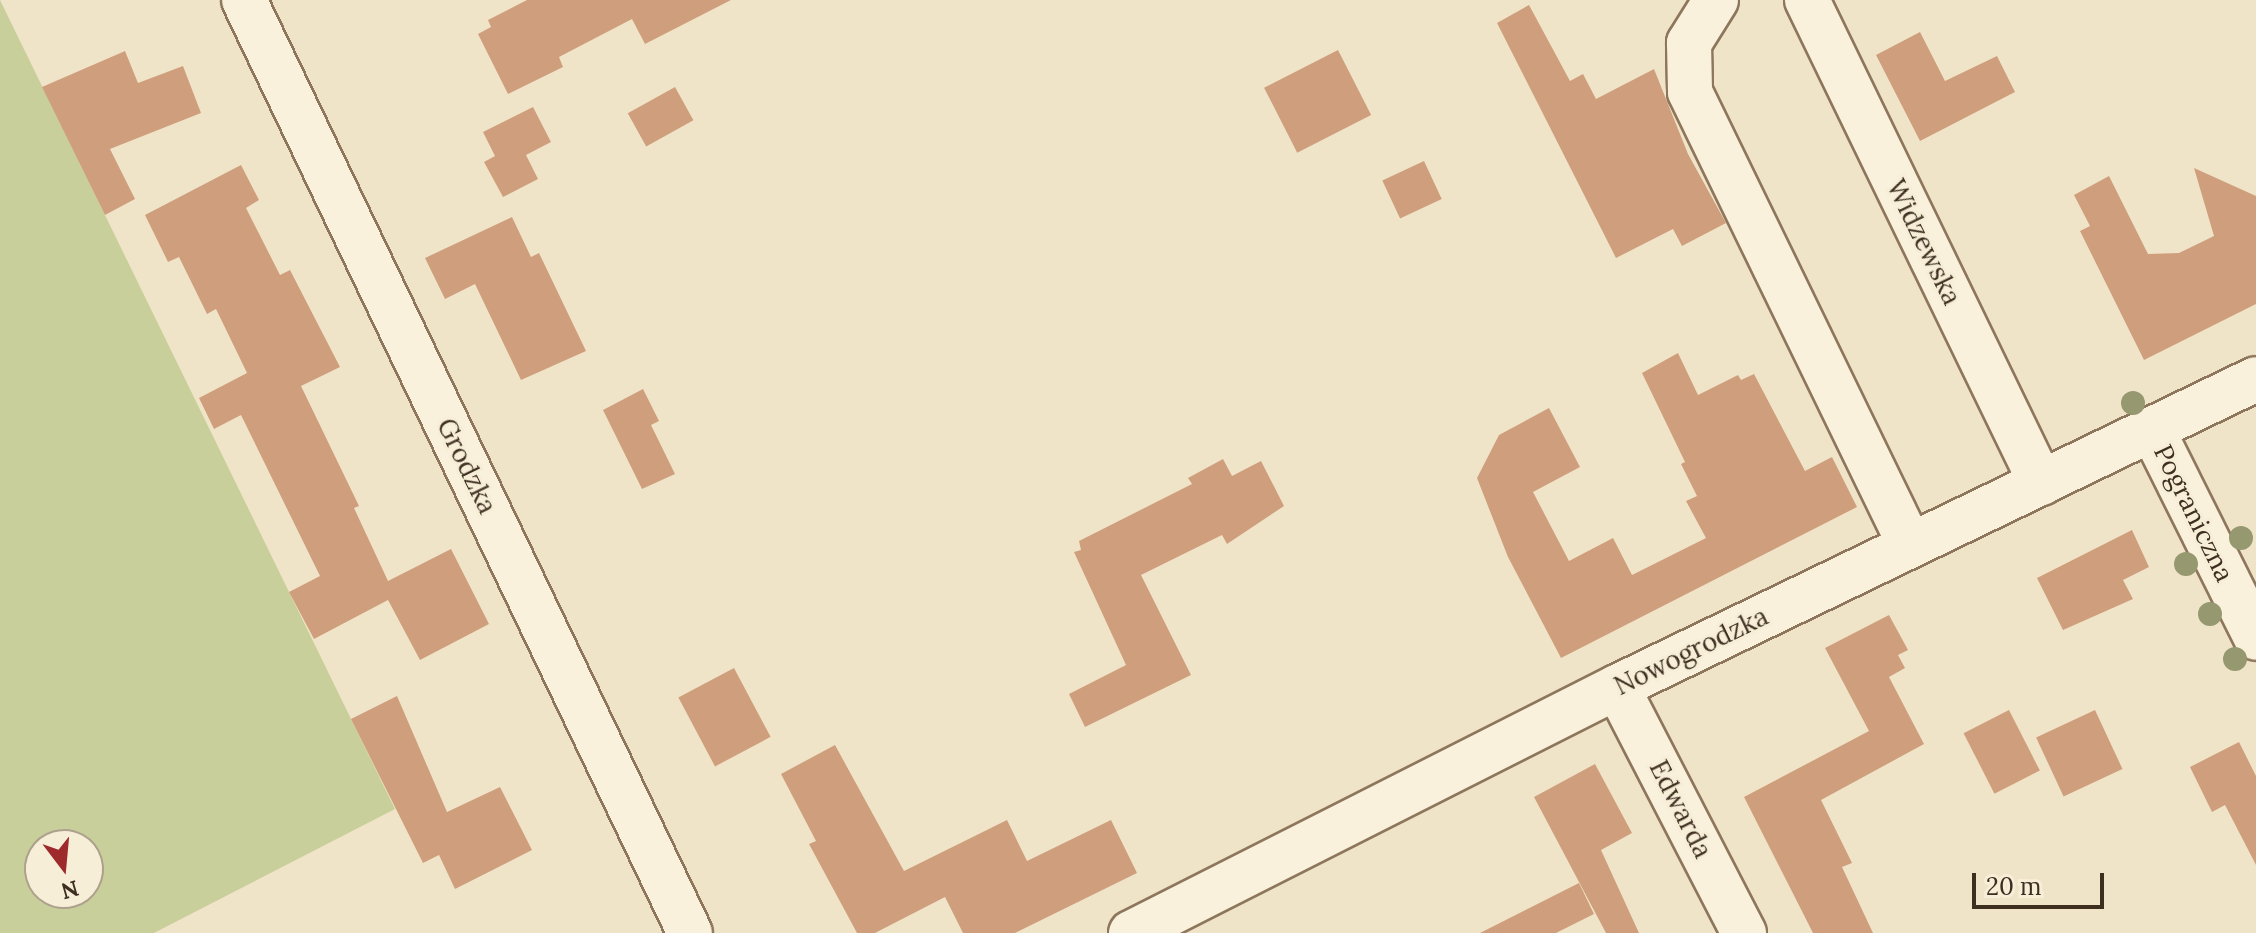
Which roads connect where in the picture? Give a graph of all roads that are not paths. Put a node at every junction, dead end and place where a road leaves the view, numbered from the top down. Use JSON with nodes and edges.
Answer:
{"nodes":[{"id":1,"x":244,"y":0,"type":"edge"},
{"id":2,"x":1716,"y":0,"type":"edge"},
{"id":3,"x":1807,"y":0,"type":"edge"},
{"id":4,"x":2256,"y":379,"type":"edge"},
{"id":5,"x":2153,"y":431,"type":"junction"},
{"id":6,"x":2041,"y":483,"type":"junction"},
{"id":7,"x":1910,"y":545,"type":"junction"},
{"id":8,"x":2256,"y":638,"type":"edge"},
{"id":9,"x":1617,"y":687,"type":"junction"},
{"id":10,"x":690,"y":933,"type":"edge"},
{"id":11,"x":1131,"y":933,"type":"edge"},
{"id":12,"x":1744,"y":933,"type":"edge"}],
"edges":[{"from":1,"to":10,"type":"street","name":"Grodzka"},
{"from":2,"to":7,"type":"street"},
{"from":3,"to":6,"type":"street","name":"Widzewska"},
{"from":4,"to":5,"type":"street","name":"Nowogrodzka"},
{"from":5,"to":6,"type":"street","name":"Nowogrodzka"},
{"from":5,"to":8,"type":"street","name":"Pograniczna"},
{"from":6,"to":7,"type":"street","name":"Nowogrodzka"},
{"from":7,"to":9,"type":"street","name":"Nowogrodzka"},
{"from":9,"to":11,"type":"street","name":"Nowogrodzka"},
{"from":9,"to":12,"type":"street","name":"Edwarda"}]}
